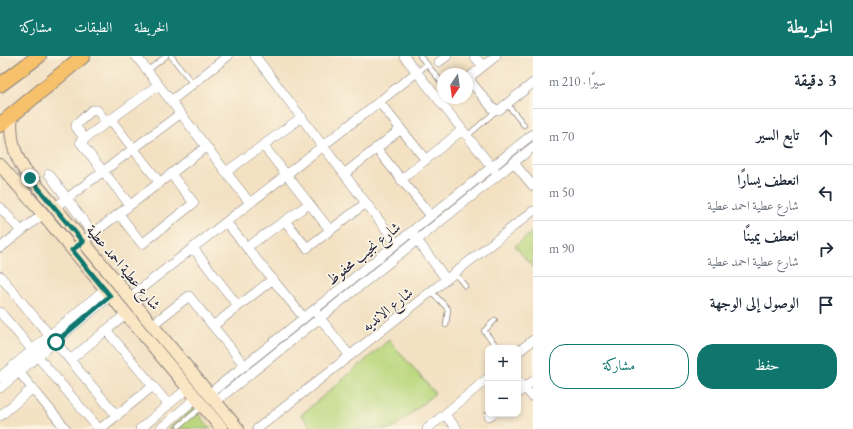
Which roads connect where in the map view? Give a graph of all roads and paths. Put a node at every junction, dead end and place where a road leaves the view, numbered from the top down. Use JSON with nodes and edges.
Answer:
{"nodes":[{"id":1,"x":39,"y":56,"type":"edge"},
{"id":2,"x":83,"y":56,"type":"edge"},
{"id":3,"x":136,"y":56,"type":"edge"},
{"id":4,"x":166,"y":56,"type":"edge"},
{"id":5,"x":172,"y":56,"type":"edge"},
{"id":6,"x":228,"y":56,"type":"edge"},
{"id":7,"x":255,"y":56,"type":"edge"},
{"id":8,"x":404,"y":56,"type":"edge"},
{"id":9,"x":420,"y":56,"type":"edge"},
{"id":10,"x":474,"y":56,"type":"edge"},
{"id":11,"x":496,"y":56,"type":"edge"},
{"id":12,"x":427,"y":64,"type":"junction"},
{"id":13,"x":483,"y":66,"type":"junction"},
{"id":14,"x":147,"y":71,"type":"junction"},
{"id":15,"x":417,"y":72,"type":"junction"},
{"id":16,"x":437,"y":76,"type":"edge"},
{"id":17,"x":533,"y":83,"type":"edge"},
{"id":18,"x":193,"y":84,"type":"junction"},
{"id":19,"x":0,"y":85,"type":"edge"},
{"id":20,"x":158,"y":85,"type":"junction"},
{"id":21,"x":171,"y":102,"type":"junction"},
{"id":22,"x":379,"y":102,"type":"junction"},
{"id":23,"x":507,"y":104,"type":"junction"},
{"id":24,"x":496,"y":110,"type":"junction"},
{"id":25,"x":12,"y":114,"type":"junction"},
{"id":26,"x":180,"y":114,"type":"junction"},
{"id":27,"x":302,"y":117,"type":"junction"},
{"id":28,"x":109,"y":121,"type":"junction"},
{"id":29,"x":0,"y":125,"type":"edge"},
{"id":30,"x":524,"y":125,"type":"dead end"},
{"id":31,"x":401,"y":129,"type":"junction"},
{"id":32,"x":464,"y":132,"type":"junction"},
{"id":33,"x":533,"y":134,"type":"edge"},
{"id":34,"x":85,"y":139,"type":"junction"},
{"id":35,"x":263,"y":145,"type":"junction"},
{"id":36,"x":323,"y":146,"type":"junction"},
{"id":37,"x":206,"y":147,"type":"junction"},
{"id":38,"x":533,"y":147,"type":"edge"},
{"id":39,"x":376,"y":148,"type":"junction"},
{"id":40,"x":133,"y":149,"type":"junction"},
{"id":41,"x":426,"y":160,"type":"junction"},
{"id":42,"x":514,"y":163,"type":"junction"},
{"id":43,"x":0,"y":165,"type":"edge"},
{"id":44,"x":492,"y":167,"type":"junction"},
{"id":45,"x":103,"y":171,"type":"junction"},
{"id":46,"x":226,"y":172,"type":"junction"},
{"id":47,"x":50,"y":174,"type":"dead end"},
{"id":48,"x":171,"y":174,"type":"junction"},
{"id":49,"x":344,"y":174,"type":"junction"},
{"id":50,"x":286,"y":175,"type":"junction"},
{"id":51,"x":498,"y":175,"type":"junction"},
{"id":52,"x":401,"y":180,"type":"junction"},
{"id":53,"x":160,"y":183,"type":"junction"},
{"id":54,"x":533,"y":186,"type":"edge"},
{"id":55,"x":67,"y":198,"type":"junction"},
{"id":56,"x":250,"y":203,"type":"junction"},
{"id":57,"x":366,"y":203,"type":"junction"},
{"id":58,"x":309,"y":204,"type":"junction"},
{"id":59,"x":130,"y":205,"type":"junction"},
{"id":60,"x":54,"y":208,"type":"junction"},
{"id":61,"x":533,"y":211,"type":"edge"},
{"id":62,"x":2,"y":212,"type":"edge"},
{"id":63,"x":42,"y":214,"type":"junction"},
{"id":64,"x":119,"y":214,"type":"junction"},
{"id":65,"x":431,"y":216,"type":"junction"},
{"id":66,"x":285,"y":220,"type":"junction"},
{"id":67,"x":226,"y":222,"type":"junction"},
{"id":68,"x":330,"y":230,"type":"junction"},
{"id":69,"x":21,"y":231,"type":"junction"},
{"id":70,"x":411,"y":232,"type":"junction"},
{"id":71,"x":94,"y":234,"type":"junction"},
{"id":72,"x":417,"y":240,"type":"junction"},
{"id":73,"x":83,"y":242,"type":"junction"},
{"id":74,"x":397,"y":244,"type":"junction"},
{"id":75,"x":248,"y":247,"type":"junction"},
{"id":76,"x":0,"y":248,"type":"edge"},
{"id":77,"x":193,"y":248,"type":"junction"},
{"id":78,"x":72,"y":250,"type":"junction"},
{"id":79,"x":455,"y":273,"type":"junction"},
{"id":80,"x":0,"y":276,"type":"edge"},
{"id":81,"x":273,"y":279,"type":"junction"},
{"id":82,"x":446,"y":279,"type":"junction"},
{"id":83,"x":465,"y":286,"type":"dead end"},
{"id":84,"x":431,"y":291,"type":"junction"},
{"id":85,"x":108,"y":292,"type":"junction"},
{"id":86,"x":129,"y":298,"type":"junction"},
{"id":87,"x":238,"y":306,"type":"junction"},
{"id":88,"x":314,"y":310,"type":"junction"},
{"id":89,"x":0,"y":312,"type":"edge"},
{"id":90,"x":126,"y":314,"type":"junction"},
{"id":91,"x":304,"y":318,"type":"junction"},
{"id":92,"x":320,"y":318,"type":"junction"},
{"id":93,"x":495,"y":320,"type":"dead end"},
{"id":94,"x":152,"y":325,"type":"junction"},
{"id":95,"x":446,"y":325,"type":"dead end"},
{"id":96,"x":213,"y":326,"type":"junction"},
{"id":97,"x":106,"y":330,"type":"junction"},
{"id":98,"x":53,"y":338,"type":"junction"},
{"id":99,"x":533,"y":340,"type":"edge"},
{"id":100,"x":496,"y":345,"type":"edge"},
{"id":101,"x":521,"y":350,"type":"edge"},
{"id":102,"x":35,"y":353,"type":"junction"},
{"id":103,"x":350,"y":356,"type":"junction"},
{"id":104,"x":70,"y":360,"type":"junction"},
{"id":105,"x":245,"y":366,"type":"junction"},
{"id":106,"x":19,"y":372,"type":"junction"},
{"id":107,"x":0,"y":377,"type":"edge"},
{"id":108,"x":485,"y":381,"type":"edge"},
{"id":109,"x":533,"y":381,"type":"edge"},
{"id":110,"x":153,"y":386,"type":"junction"},
{"id":111,"x":521,"y":387,"type":"edge"},
{"id":112,"x":0,"y":388,"type":"edge"},
{"id":113,"x":33,"y":388,"type":"junction"},
{"id":114,"x":188,"y":388,"type":"junction"},
{"id":115,"x":521,"y":388,"type":"edge"},
{"id":116,"x":533,"y":397,"type":"edge"},
{"id":117,"x":212,"y":398,"type":"junction"},
{"id":118,"x":199,"y":402,"type":"junction"},
{"id":119,"x":168,"y":404,"type":"junction"},
{"id":120,"x":445,"y":415,"type":"junction"},
{"id":121,"x":0,"y":416,"type":"edge"},
{"id":122,"x":116,"y":416,"type":"junction"},
{"id":123,"x":179,"y":426,"type":"dead end"},
{"id":124,"x":66,"y":429,"type":"edge"},
{"id":125,"x":100,"y":429,"type":"edge"},
{"id":126,"x":140,"y":429,"type":"edge"},
{"id":127,"x":160,"y":429,"type":"edge"},
{"id":128,"x":222,"y":429,"type":"edge"},
{"id":129,"x":238,"y":429,"type":"edge"},
{"id":130,"x":257,"y":429,"type":"edge"},
{"id":131,"x":427,"y":429,"type":"edge"},
{"id":132,"x":457,"y":429,"type":"edge"}],
"edges":[{"from":1,"to":19,"type":"main road"},
{"from":2,"to":25,"type":"main road"},
{"from":3,"to":14,"type":"street"},
{"from":4,"to":14,"type":"lane"},
{"from":5,"to":18,"type":"lane"},
{"from":6,"to":18,"type":"street"},
{"from":7,"to":27,"type":"street"},
{"from":8,"to":15,"type":"street"},
{"from":9,"to":12,"type":"lane"},
{"from":10,"to":13,"type":"street"},
{"from":11,"to":13,"type":"street"},
{"from":12,"to":15,"type":"lane"},
{"from":12,"to":16,"type":"lane"},
{"from":13,"to":24,"type":"street"},
{"from":14,"to":20,"type":"street"},
{"from":15,"to":22,"type":"street"},
{"from":15,"to":32,"type":"street"},
{"from":17,"to":23,"type":"street"},
{"from":18,"to":21,"type":"street"},
{"from":20,"to":21,"type":"street"},
{"from":20,"to":28,"type":"street"},
{"from":21,"to":26,"type":"street"},
{"from":22,"to":31,"type":"street"},
{"from":22,"to":36,"type":"street"},
{"from":23,"to":24,"type":"street"},
{"from":23,"to":30,"type":"lane"},
{"from":24,"to":32,"type":"lane"},
{"from":25,"to":29,"type":"main road"},
{"from":25,"to":60,"type":"street","name":"شارع عطية احمد عطية"},
{"from":26,"to":37,"type":"street"},
{"from":26,"to":40,"type":"street"},
{"from":27,"to":35,"type":"street"},
{"from":27,"to":36,"type":"street"},
{"from":28,"to":34,"type":"street"},
{"from":28,"to":34,"type":"street"},
{"from":28,"to":40,"type":"street"},
{"from":31,"to":39,"type":"street"},
{"from":31,"to":41,"type":"street"},
{"from":32,"to":41,"type":"street"},
{"from":32,"to":44,"type":"street"},
{"from":33,"to":44,"type":"street","name":"شارع نجيب محفوظ"},
{"from":34,"to":45,"type":"street"},
{"from":35,"to":46,"type":"street"},
{"from":35,"to":50,"type":"street"},
{"from":36,"to":49,"type":"street"},
{"from":36,"to":50,"type":"street"},
{"from":37,"to":46,"type":"street"},
{"from":37,"to":48,"type":"street"},
{"from":38,"to":42,"type":"street","name":"شارع نجيب محفوظ"},
{"from":39,"to":49,"type":"street"},
{"from":39,"to":52,"type":"street"},
{"from":40,"to":45,"type":"street"},
{"from":40,"to":53,"type":"street"},
{"from":41,"to":52,"type":"street"},
{"from":42,"to":51,"type":"street","name":"شارع نجيب محفوظ"},
{"from":42,"to":54,"type":"street"},
{"from":43,"to":63,"type":"street","name":"شارع عطية احمد عطية"},
{"from":44,"to":51,"type":"street"},
{"from":44,"to":65,"type":"street","name":"شارع نجيب محفوظ"},
{"from":45,"to":55,"type":"street"},
{"from":45,"to":59,"type":"street"},
{"from":46,"to":56,"type":"street"},
{"from":47,"to":55,"type":"street"},
{"from":48,"to":53,"type":"street"},
{"from":48,"to":64,"type":"street"},
{"from":49,"to":57,"type":"street"},
{"from":50,"to":56,"type":"street"},
{"from":50,"to":58,"type":"street"},
{"from":51,"to":72,"type":"street","name":"شارع نجيب محفوظ"},
{"from":52,"to":65,"type":"street"},
{"from":53,"to":59,"type":"street"},
{"from":55,"to":60,"type":"street"},
{"from":55,"to":71,"type":"street"},
{"from":56,"to":67,"type":"street"},
{"from":57,"to":68,"type":"street"},
{"from":57,"to":74,"type":"street"},
{"from":58,"to":66,"type":"street"},
{"from":58,"to":68,"type":"street"},
{"from":59,"to":64,"type":"street"},
{"from":60,"to":73,"type":"street","name":"شارع عطية احمد عطية"},
{"from":61,"to":79,"type":"street","name":"شارع الانديه"},
{"from":62,"to":69,"type":"street"},
{"from":63,"to":69,"type":"street"},
{"from":63,"to":78,"type":"street","name":"شارع عطية احمد عطية"},
{"from":64,"to":71,"type":"street"},
{"from":65,"to":70,"type":"street","name":"شارع نجيب محفوظ"},
{"from":66,"to":68,"type":"street"},
{"from":66,"to":75,"type":"street"},
{"from":67,"to":75,"type":"street"},
{"from":67,"to":77,"type":"street"},
{"from":69,"to":76,"type":"street"},
{"from":70,"to":72,"type":"street"},
{"from":70,"to":74,"type":"street","name":"شارع نجيب محفوظ"},
{"from":71,"to":73,"type":"street"},
{"from":72,"to":82,"type":"street"},
{"from":72,"to":92,"type":"street","name":"شارع نجيب محفوظ"},
{"from":73,"to":78,"type":"street"},
{"from":73,"to":86,"type":"street","name":"شارع عطية احمد عطية"},
{"from":74,"to":88,"type":"street","name":"شارع نجيب محفوظ"},
{"from":75,"to":81,"type":"street"},
{"from":77,"to":86,"type":"street"},
{"from":77,"to":87,"type":"street"},
{"from":78,"to":85,"type":"street","name":"شارع عطية احمد عطية"},
{"from":79,"to":82,"type":"street","name":"شارع الانديه"},
{"from":79,"to":83,"type":"lane"},
{"from":80,"to":98,"type":"street"},
{"from":81,"to":87,"type":"street"},
{"from":81,"to":91,"type":"street"},
{"from":82,"to":84,"type":"street","name":"شارع الانديه"},
{"from":84,"to":95,"type":"lane"},
{"from":84,"to":103,"type":"street","name":"شارع الانديه"},
{"from":85,"to":90,"type":"street","name":"شارع عطية احمد عطية"},
{"from":85,"to":98,"type":"street"},
{"from":86,"to":94,"type":"street","name":"شارع عطية احمد عطية"},
{"from":87,"to":96,"type":"street"},
{"from":88,"to":91,"type":"street","name":"شارع نجيب محفوظ"},
{"from":88,"to":92,"type":"street"},
{"from":89,"to":102,"type":"street"},
{"from":90,"to":97,"type":"street"},
{"from":90,"to":114,"type":"street","name":"شارع عطية احمد عطية"},
{"from":91,"to":105,"type":"street","name":"شارع نجيب محفوظ"},
{"from":92,"to":103,"type":"street"},
{"from":92,"to":117,"type":"street","name":"شارع نجيب محفوظ"},
{"from":93,"to":100,"type":"lane"},
{"from":94,"to":96,"type":"street"},
{"from":94,"to":117,"type":"street","name":"شارع عطية احمد عطية"},
{"from":96,"to":105,"type":"street"},
{"from":97,"to":104,"type":"street"},
{"from":97,"to":110,"type":"street"},
{"from":98,"to":102,"type":"street"},
{"from":98,"to":104,"type":"street"},
{"from":99,"to":101,"type":"street"},
{"from":102,"to":106,"type":"street"},
{"from":102,"to":107,"type":"street"},
{"from":102,"to":125,"type":"street"},
{"from":103,"to":130,"type":"street","name":"شارع الانديه"},
{"from":104,"to":122,"type":"street"},
{"from":105,"to":117,"type":"street","name":"شارع نجيب محفوظ"},
{"from":106,"to":112,"type":"street"},
{"from":106,"to":113,"type":"street"},
{"from":108,"to":120,"type":"street"},
{"from":109,"to":111,"type":"street"},
{"from":110,"to":119,"type":"street"},
{"from":110,"to":122,"type":"street"},
{"from":113,"to":121,"type":"street"},
{"from":113,"to":124,"type":"street"},
{"from":114,"to":118,"type":"street","name":"شارع عطية احمد عطية"},
{"from":114,"to":119,"type":"street"},
{"from":115,"to":116,"type":"street"},
{"from":117,"to":129,"type":"street","name":"شارع عطية احمد عطية"},
{"from":118,"to":123,"type":"lane"},
{"from":118,"to":127,"type":"street"},
{"from":118,"to":128,"type":"street","name":"شارع عطية احمد عطية"},
{"from":119,"to":126,"type":"street"},
{"from":120,"to":131,"type":"street"},
{"from":120,"to":132,"type":"street"},
{"from":122,"to":125,"type":"street"}]}
